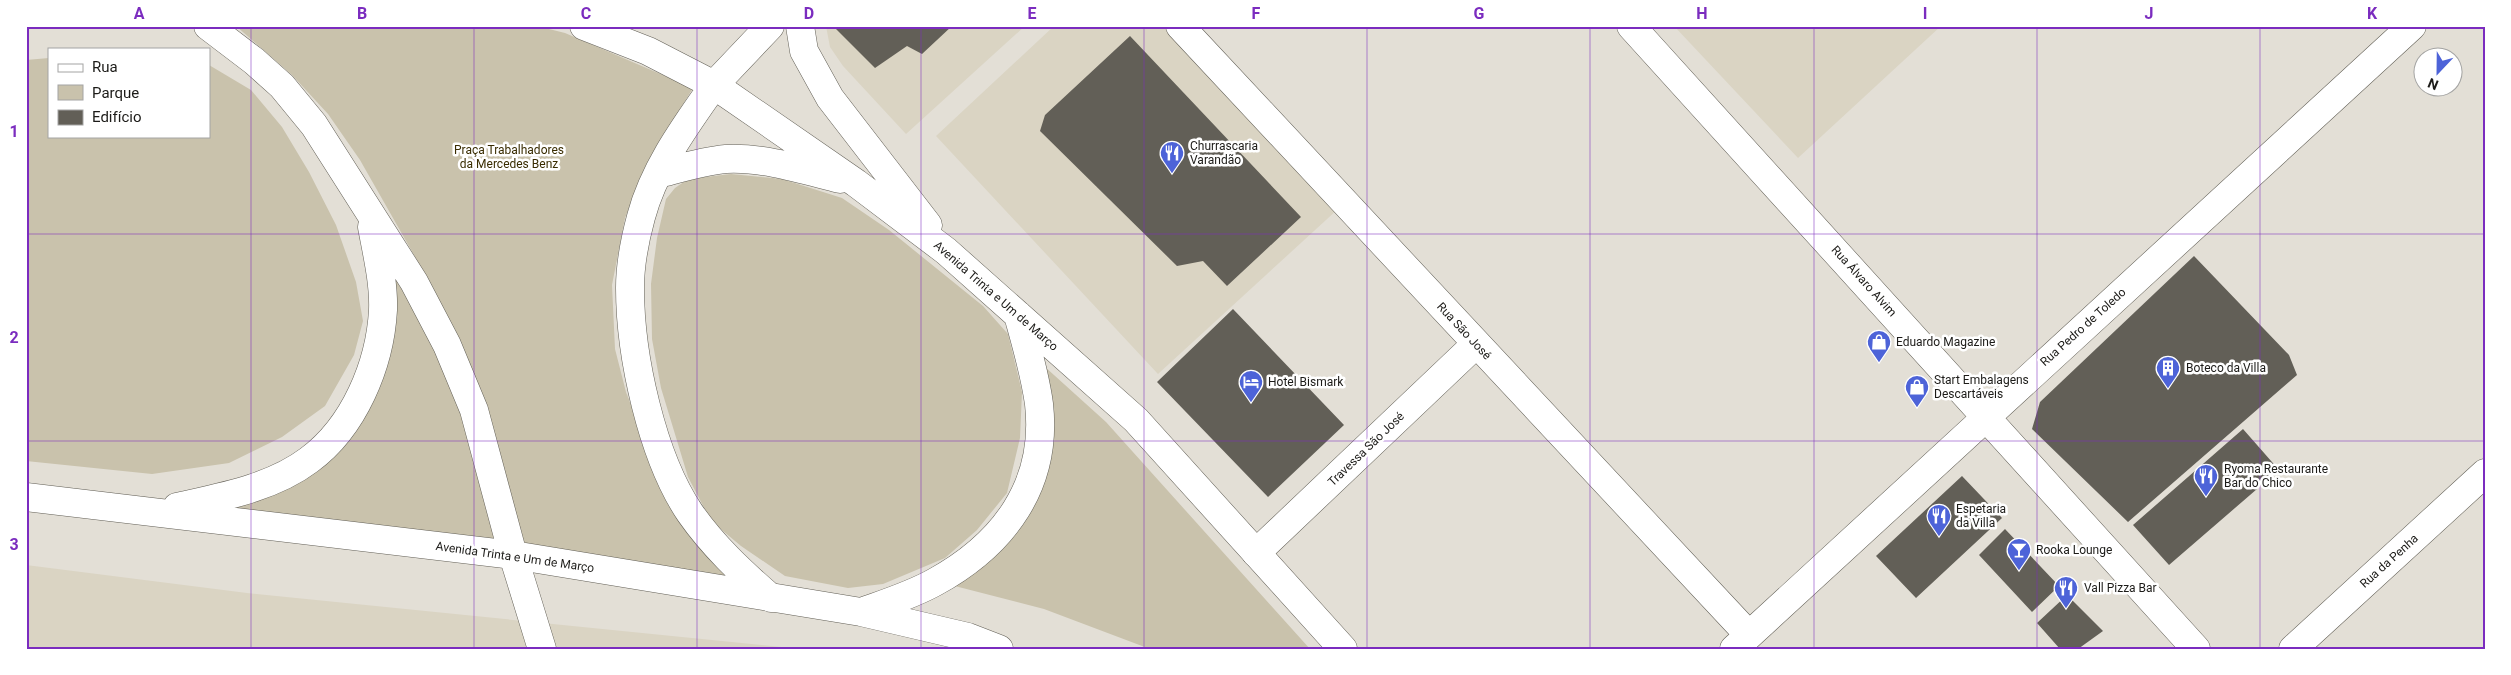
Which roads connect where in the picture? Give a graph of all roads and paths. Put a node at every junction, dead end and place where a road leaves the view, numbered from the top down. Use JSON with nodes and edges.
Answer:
{"nodes":[{"id":1,"x":208,"y":26,"type":"edge"},
{"id":2,"x":584,"y":26,"type":"edge"},
{"id":3,"x":770,"y":26,"type":"edge"},
{"id":4,"x":800,"y":26,"type":"edge"},
{"id":5,"x":1180,"y":26,"type":"edge"},
{"id":6,"x":1631,"y":26,"type":"edge"},
{"id":7,"x":2412,"y":26,"type":"edge"},
{"id":8,"x":714,"y":84,"type":"junction"},
{"id":9,"x":658,"y":174,"type":"junction"},
{"id":10,"x":856,"y":183,"type":"junction"},
{"id":11,"x":370,"y":213,"type":"junction"},
{"id":12,"x":946,"y":251,"type":"junction"},
{"id":13,"x":1018,"y":315,"type":"junction"},
{"id":14,"x":1476,"y":344,"type":"junction"},
{"id":15,"x":1986,"y":416,"type":"junction"},
{"id":16,"x":2485,"y":473,"type":"edge"},
{"id":17,"x":26,"y":497,"type":"edge"},
{"id":18,"x":159,"y":512,"type":"junction"},
{"id":19,"x":1256,"y":553,"type":"junction"},
{"id":20,"x":513,"y":555,"type":"junction"},
{"id":21,"x":771,"y":598,"type":"junction"},
{"id":22,"x":861,"y":612,"type":"junction"},
{"id":23,"x":1741,"y":642,"type":"edge"},
{"id":24,"x":542,"y":649,"type":"edge"},
{"id":25,"x":999,"y":649,"type":"edge"},
{"id":26,"x":1343,"y":649,"type":"edge"},
{"id":27,"x":2196,"y":649,"type":"edge"},
{"id":28,"x":2293,"y":649,"type":"edge"}],
"edges":[{"from":1,"to":11,"type":"main road"},
{"from":2,"to":8,"type":"main road","name":"Avenida Trinta e Um de Março"},
{"from":3,"to":8,"type":"main road"},
{"from":4,"to":12,"type":"main road"},
{"from":5,"to":14,"type":"main road","name":"Rua São José"},
{"from":6,"to":15,"type":"main road","name":"Rua Álvaro Alvim"},
{"from":7,"to":15,"type":"main road","name":"Rua Pedro de Toledo"},
{"from":8,"to":9,"type":"main road"},
{"from":8,"to":10,"type":"main road","name":"Avenida Trinta e Um de Março"},
{"from":9,"to":10,"type":"main road"},
{"from":9,"to":21,"type":"main road"},
{"from":10,"to":12,"type":"main road","name":"Avenida Trinta e Um de Março"},
{"from":11,"to":18,"type":"main road"},
{"from":11,"to":20,"type":"main road"},
{"from":12,"to":13,"type":"main road","name":"Avenida Trinta e Um de Março"},
{"from":13,"to":19,"type":"main road","name":"Avenida Trinta e Um de Março"},
{"from":13,"to":22,"type":"main road"},
{"from":14,"to":19,"type":"main road","name":"Travessa São José"},
{"from":14,"to":23,"type":"main road","name":"Rua São José"},
{"from":15,"to":23,"type":"main road","name":"Rua Pedro de Toledo"},
{"from":15,"to":27,"type":"main road","name":"Rua Álvaro Alvim"},
{"from":16,"to":28,"type":"main road","name":"Rua da Penha"},
{"from":17,"to":18,"type":"main road","name":"Avenida Trinta e Um de Março"},
{"from":18,"to":20,"type":"main road","name":"Avenida Trinta e Um de Março"},
{"from":19,"to":26,"type":"main road","name":"Avenida Trinta e Um de Março"},
{"from":20,"to":21,"type":"main road","name":"Avenida Trinta e Um de Março"},
{"from":20,"to":24,"type":"main road"},
{"from":21,"to":22,"type":"main road","name":"Avenida Trinta e Um de Março"},
{"from":22,"to":25,"type":"main road","name":"Avenida Trinta e Um de Março"}]}
